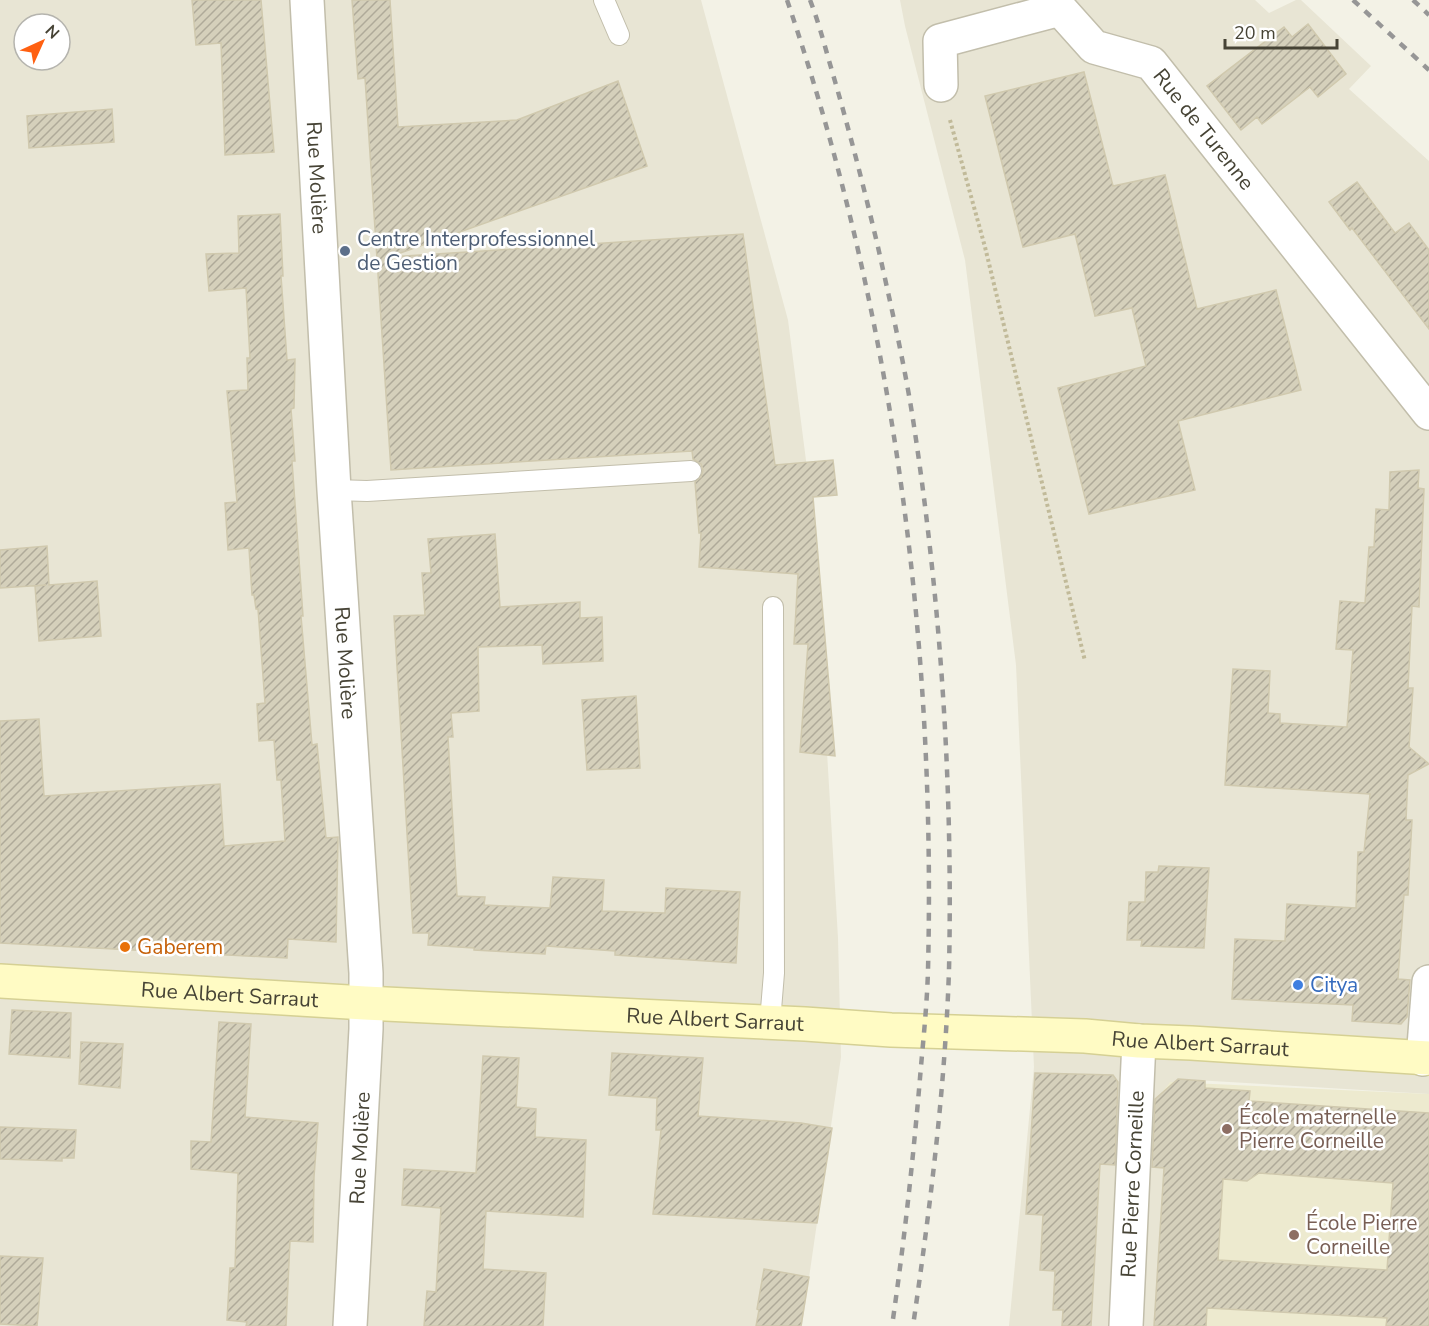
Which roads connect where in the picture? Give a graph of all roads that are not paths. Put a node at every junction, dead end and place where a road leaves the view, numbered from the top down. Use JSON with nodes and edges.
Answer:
{"nodes":[{"id":1,"x":307,"y":0,"type":"edge"},
{"id":2,"x":604,"y":0,"type":"edge"},
{"id":3,"x":619,"y":35,"type":"dead end"},
{"id":4,"x":941,"y":86,"type":"road end"},
{"id":5,"x":1429,"y":413,"type":"edge"},
{"id":6,"x":691,"y":471,"type":"dead end"},
{"id":7,"x":334,"y":490,"type":"junction"},
{"id":8,"x":772,"y":607,"type":"dead end"},
{"id":9,"x":0,"y":981,"type":"edge"},
{"id":10,"x":1429,"y":982,"type":"edge"},
{"id":11,"x":365,"y":1003,"type":"junction"},
{"id":12,"x":770,"y":1022,"type":"junction"},
{"id":13,"x":1139,"y":1041,"type":"junction"},
{"id":14,"x":1426,"y":1059,"type":"edge"},
{"id":15,"x":350,"y":1326,"type":"edge"},
{"id":16,"x":1126,"y":1326,"type":"edge"}],
"edges":[{"from":1,"to":7,"type":"street","name":"Rue Molière"},
{"from":2,"to":3,"type":"lane"},
{"from":4,"to":5,"type":"street","name":"Rue de Turenne"},
{"from":6,"to":7,"type":"lane"},
{"from":7,"to":11,"type":"street","name":"Rue Molière"},
{"from":8,"to":12,"type":"lane"},
{"from":9,"to":11,"type":"main road","name":"Rue Albert Sarraut"},
{"from":10,"to":14,"type":"street"},
{"from":11,"to":12,"type":"main road","name":"Rue Albert Sarraut"},
{"from":11,"to":15,"type":"street","name":"Rue Molière"},
{"from":12,"to":13,"type":"main road","name":"Rue Albert Sarraut"},
{"from":13,"to":14,"type":"main road","name":"Rue Albert Sarraut"},
{"from":13,"to":16,"type":"street","name":"Rue Pierre Corneille"}]}
